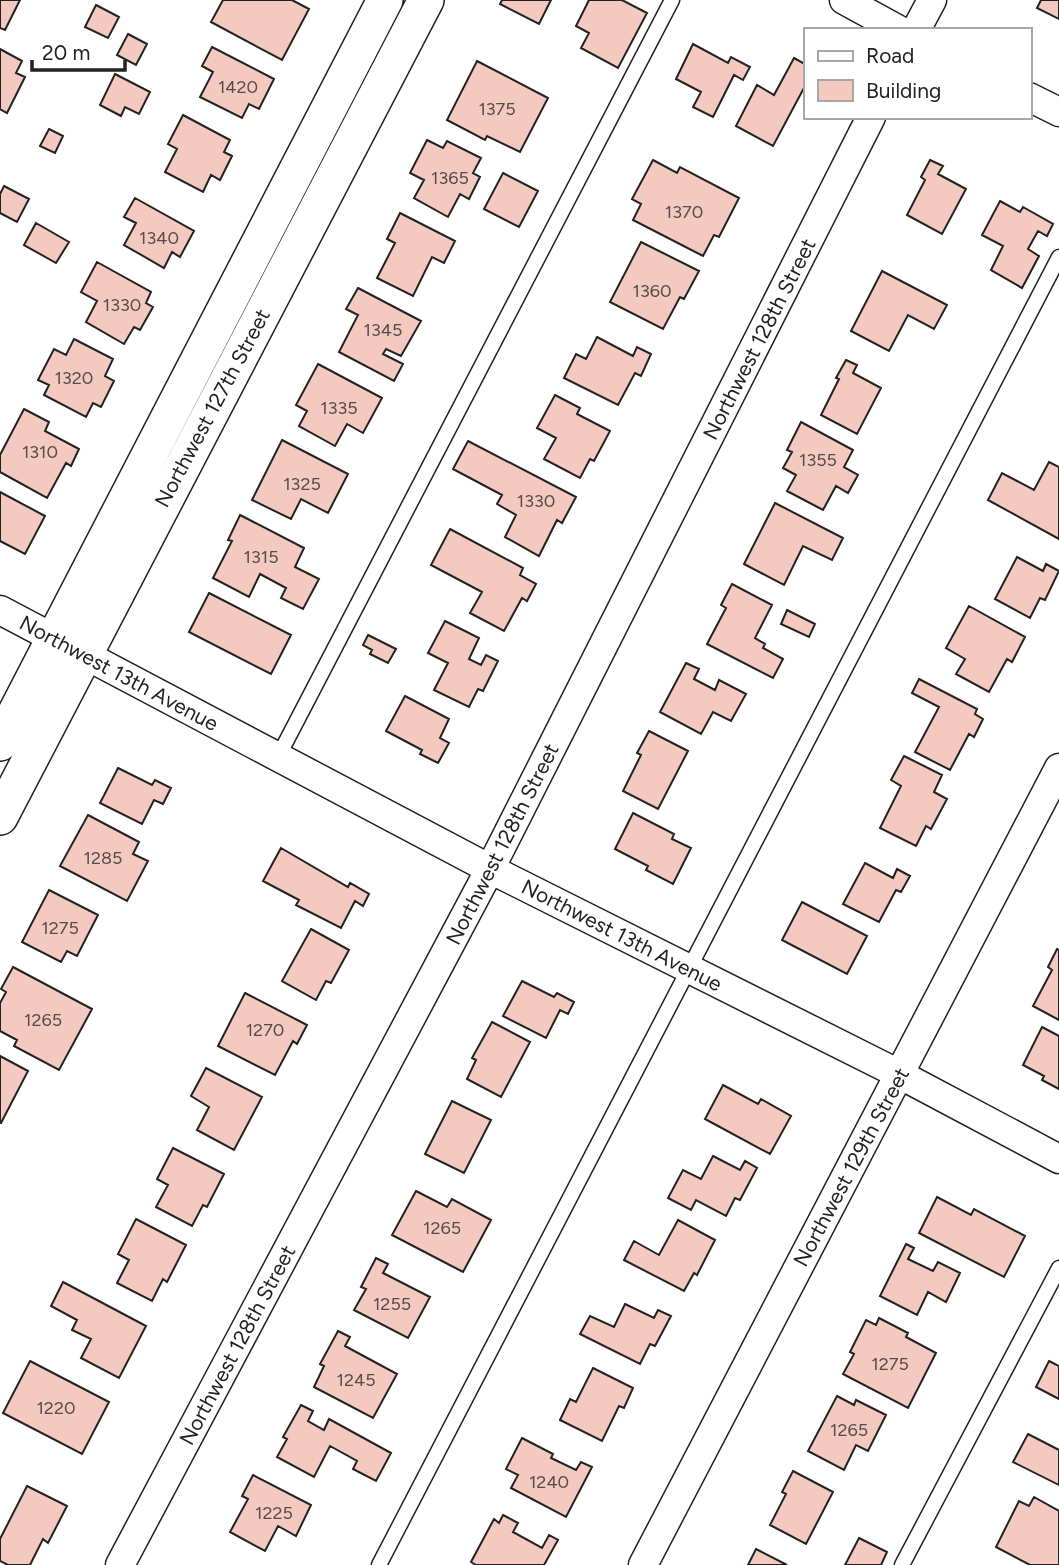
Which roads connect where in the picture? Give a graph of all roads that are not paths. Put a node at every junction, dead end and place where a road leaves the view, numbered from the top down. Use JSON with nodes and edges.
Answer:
{"nodes":[{"id":1,"x":385,"y":0,"type":"edge"},
{"id":2,"x":426,"y":0,"type":"edge"},
{"id":3,"x":672,"y":0,"type":"edge"},
{"id":4,"x":844,"y":0,"type":"edge"},
{"id":5,"x":932,"y":0,"type":"edge"},
{"id":6,"x":895,"y":28,"type":"edge"},
{"id":7,"x":917,"y":28,"type":"edge"},
{"id":8,"x":1031,"y":98,"type":"edge"},
{"id":9,"x":1059,"y":112,"type":"edge"},
{"id":10,"x":871,"y":119,"type":"edge"},
{"id":11,"x":1059,"y":257,"type":"edge"},
{"id":12,"x":0,"y":610,"type":"edge"},
{"id":13,"x":69,"y":647,"type":"junction"},
{"id":14,"x":0,"y":743,"type":"edge"},
{"id":15,"x":278,"y":757,"type":"junction"},
{"id":16,"x":1059,"y":768,"type":"edge"},
{"id":17,"x":0,"y":817,"type":"edge"},
{"id":18,"x":490,"y":869,"type":"junction"},
{"id":19,"x":688,"y":968,"type":"junction"},
{"id":20,"x":899,"y":1074,"type":"junction"},
{"id":21,"x":1059,"y":1159,"type":"edge"},
{"id":22,"x":1059,"y":1268,"type":"edge"},
{"id":23,"x":120,"y":1565,"type":"edge"},
{"id":24,"x":379,"y":1565,"type":"edge"},
{"id":25,"x":643,"y":1565,"type":"edge"},
{"id":26,"x":902,"y":1565,"type":"edge"}],
"edges":[{"from":1,"to":13,"type":"street","name":"Northwest 127th Street"},
{"from":2,"to":13,"type":"street","name":"Northwest 127th Street"},
{"from":3,"to":15,"type":"lane"},
{"from":4,"to":6,"type":"street"},
{"from":5,"to":7,"type":"street"},
{"from":8,"to":9,"type":"street"},
{"from":10,"to":18,"type":"street","name":"Northwest 128th Street"},
{"from":11,"to":19,"type":"lane"},
{"from":12,"to":13,"type":"street","name":"Northwest 13th Avenue"},
{"from":13,"to":14,"type":"street","name":"Northwest 127th Street"},
{"from":13,"to":15,"type":"street","name":"Northwest 13th Avenue"},
{"from":13,"to":17,"type":"street","name":"Northwest 127th Street"},
{"from":15,"to":18,"type":"street","name":"Northwest 13th Avenue"},
{"from":16,"to":20,"type":"street","name":"Northwest 129th Street"},
{"from":18,"to":19,"type":"street","name":"Northwest 13th Avenue"},
{"from":18,"to":23,"type":"street","name":"Northwest 128th Street"},
{"from":19,"to":20,"type":"street","name":"Northwest 13th Avenue"},
{"from":19,"to":24,"type":"lane"},
{"from":20,"to":21,"type":"street","name":"Northwest 13th Avenue"},
{"from":20,"to":25,"type":"street","name":"Northwest 129th Street"},
{"from":22,"to":26,"type":"lane"}]}
